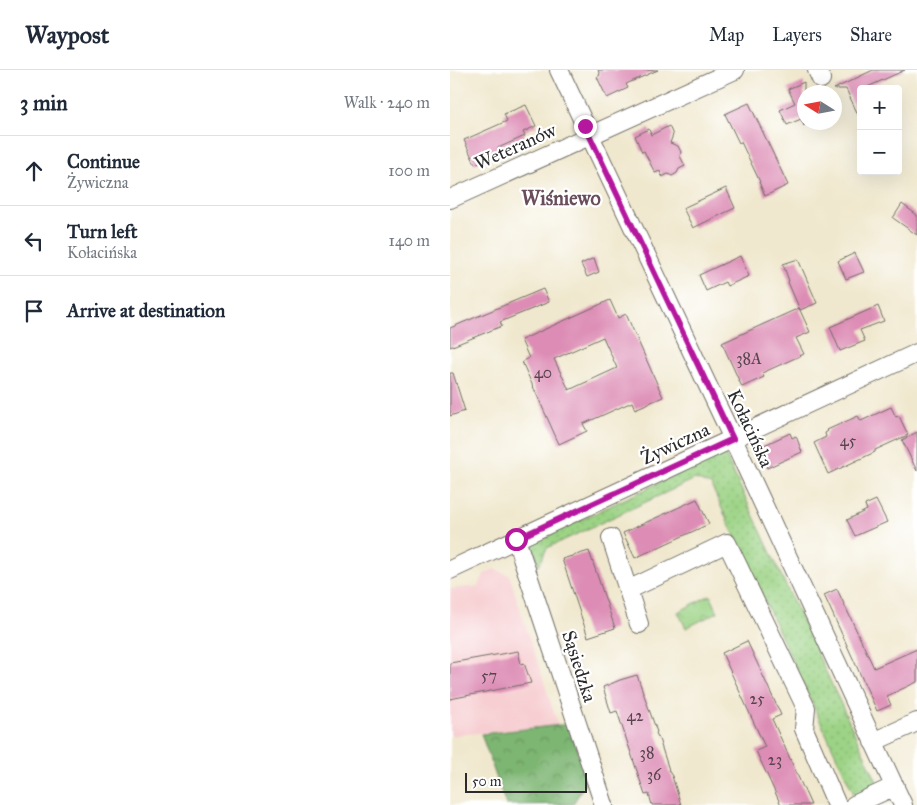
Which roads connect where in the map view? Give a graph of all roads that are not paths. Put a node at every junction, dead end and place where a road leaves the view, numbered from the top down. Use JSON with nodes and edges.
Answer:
{"nodes":[{"id":1,"x":559,"y":70,"type":"edge"},
{"id":2,"x":735,"y":70,"type":"edge"},
{"id":3,"x":590,"y":136,"type":"junction"},
{"id":4,"x":450,"y":199,"type":"edge"},
{"id":5,"x":917,"y":353,"type":"edge"},
{"id":6,"x":733,"y":439,"type":"junction"},
{"id":7,"x":612,"y":538,"type":"dead end"},
{"id":8,"x":516,"y":539,"type":"junction"},
{"id":9,"x":450,"y":570,"type":"edge"},
{"id":10,"x":628,"y":590,"type":"junction"},
{"id":11,"x":639,"y":624,"type":"dead end"},
{"id":12,"x":917,"y":722,"type":"edge"},
{"id":13,"x":874,"y":742,"type":"junction"},
{"id":14,"x":895,"y":786,"type":"junction"},
{"id":15,"x":604,"y":805,"type":"edge"},
{"id":16,"x":837,"y":805,"type":"edge"},
{"id":17,"x":854,"y":805,"type":"edge"},
{"id":18,"x":903,"y":805,"type":"edge"}],
"edges":[{"from":1,"to":3,"type":"street","name":"Kołacińska"},
{"from":2,"to":3,"type":"street","name":"Weteranów"},
{"from":3,"to":4,"type":"street","name":"Weteranów"},
{"from":3,"to":6,"type":"street","name":"Kołacińska"},
{"from":5,"to":6,"type":"street","name":"Żywiczna"},
{"from":6,"to":8,"type":"street","name":"Żywiczna"},
{"from":6,"to":13,"type":"street","name":"Kołacińska"},
{"from":7,"to":10,"type":"street"},
{"from":8,"to":9,"type":"street","name":"Żywiczna"},
{"from":8,"to":15,"type":"street","name":"Sąsiedzka"},
{"from":10,"to":11,"type":"street"},
{"from":10,"to":16,"type":"street"},
{"from":12,"to":13,"type":"street"},
{"from":13,"to":14,"type":"street","name":"Kołacińska"},
{"from":14,"to":17,"type":"street"},
{"from":14,"to":18,"type":"street","name":"Kołacińska"}]}
